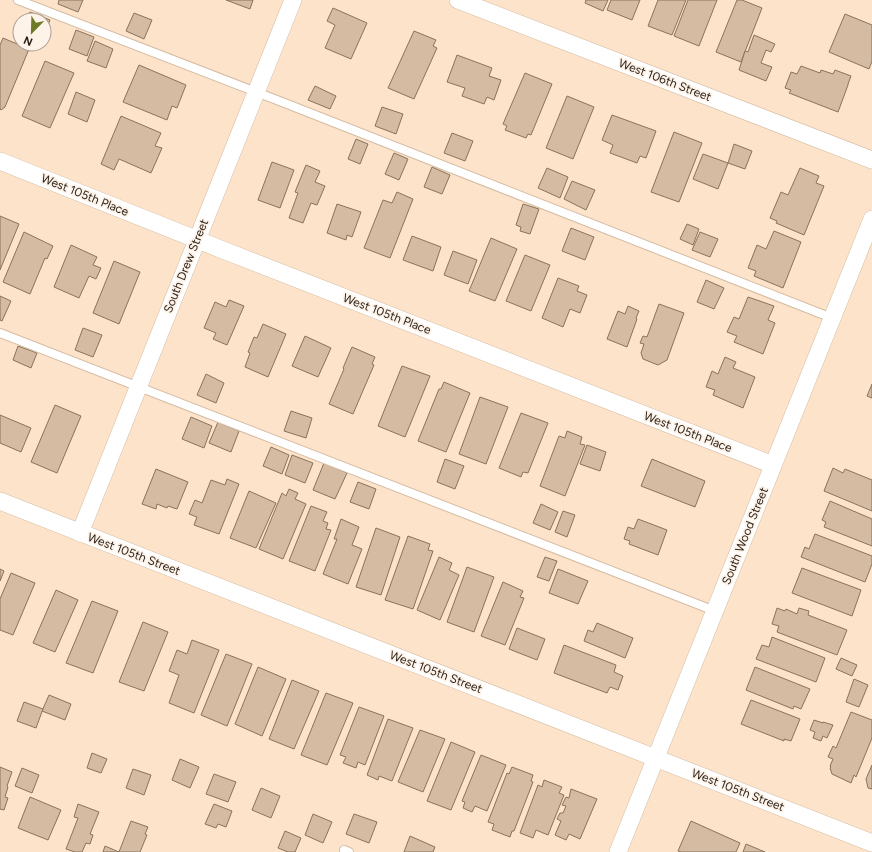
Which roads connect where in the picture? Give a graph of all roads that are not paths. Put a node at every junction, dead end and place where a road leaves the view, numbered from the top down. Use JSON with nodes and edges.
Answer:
{"nodes":[{"id":1,"x":18,"y":0,"type":"edge"},
{"id":2,"x":293,"y":0,"type":"edge"},
{"id":3,"x":458,"y":0,"type":"edge"},
{"id":4,"x":256,"y":92,"type":"junction"},
{"id":5,"x":872,"y":160,"type":"edge"},
{"id":6,"x":0,"y":161,"type":"edge"},
{"id":7,"x":872,"y":219,"type":"edge"},
{"id":8,"x":197,"y":239,"type":"junction"},
{"id":9,"x":832,"y":318,"type":"junction"},
{"id":10,"x":0,"y":333,"type":"edge"},
{"id":11,"x":138,"y":387,"type":"junction"},
{"id":12,"x":773,"y":465,"type":"junction"},
{"id":13,"x":0,"y":502,"type":"edge"},
{"id":14,"x":80,"y":533,"type":"junction"},
{"id":15,"x":715,"y":611,"type":"junction"},
{"id":16,"x":656,"y":758,"type":"junction"},
{"id":17,"x":872,"y":843,"type":"edge"},
{"id":18,"x":618,"y":852,"type":"edge"}],
"edges":[{"from":1,"to":4,"type":"lane"},
{"from":2,"to":4,"type":"street","name":"South Drew Street"},
{"from":3,"to":5,"type":"street","name":"West 106th Street"},
{"from":4,"to":8,"type":"street","name":"South Drew Street"},
{"from":4,"to":9,"type":"lane"},
{"from":6,"to":8,"type":"street","name":"West 105th Place"},
{"from":7,"to":9,"type":"street","name":"South Wood Street"},
{"from":8,"to":11,"type":"street","name":"South Drew Street"},
{"from":8,"to":12,"type":"street","name":"West 105th Place"},
{"from":9,"to":12,"type":"street","name":"South Wood Street"},
{"from":10,"to":11,"type":"lane"},
{"from":11,"to":14,"type":"street","name":"South Drew Street"},
{"from":11,"to":15,"type":"lane"},
{"from":12,"to":15,"type":"street","name":"South Wood Street"},
{"from":13,"to":14,"type":"street","name":"West 105th Street"},
{"from":14,"to":16,"type":"street","name":"West 105th Street"},
{"from":15,"to":16,"type":"street","name":"South Wood Street"},
{"from":16,"to":17,"type":"street","name":"West 105th Street"},
{"from":16,"to":18,"type":"street","name":"South Wood Street"}]}
